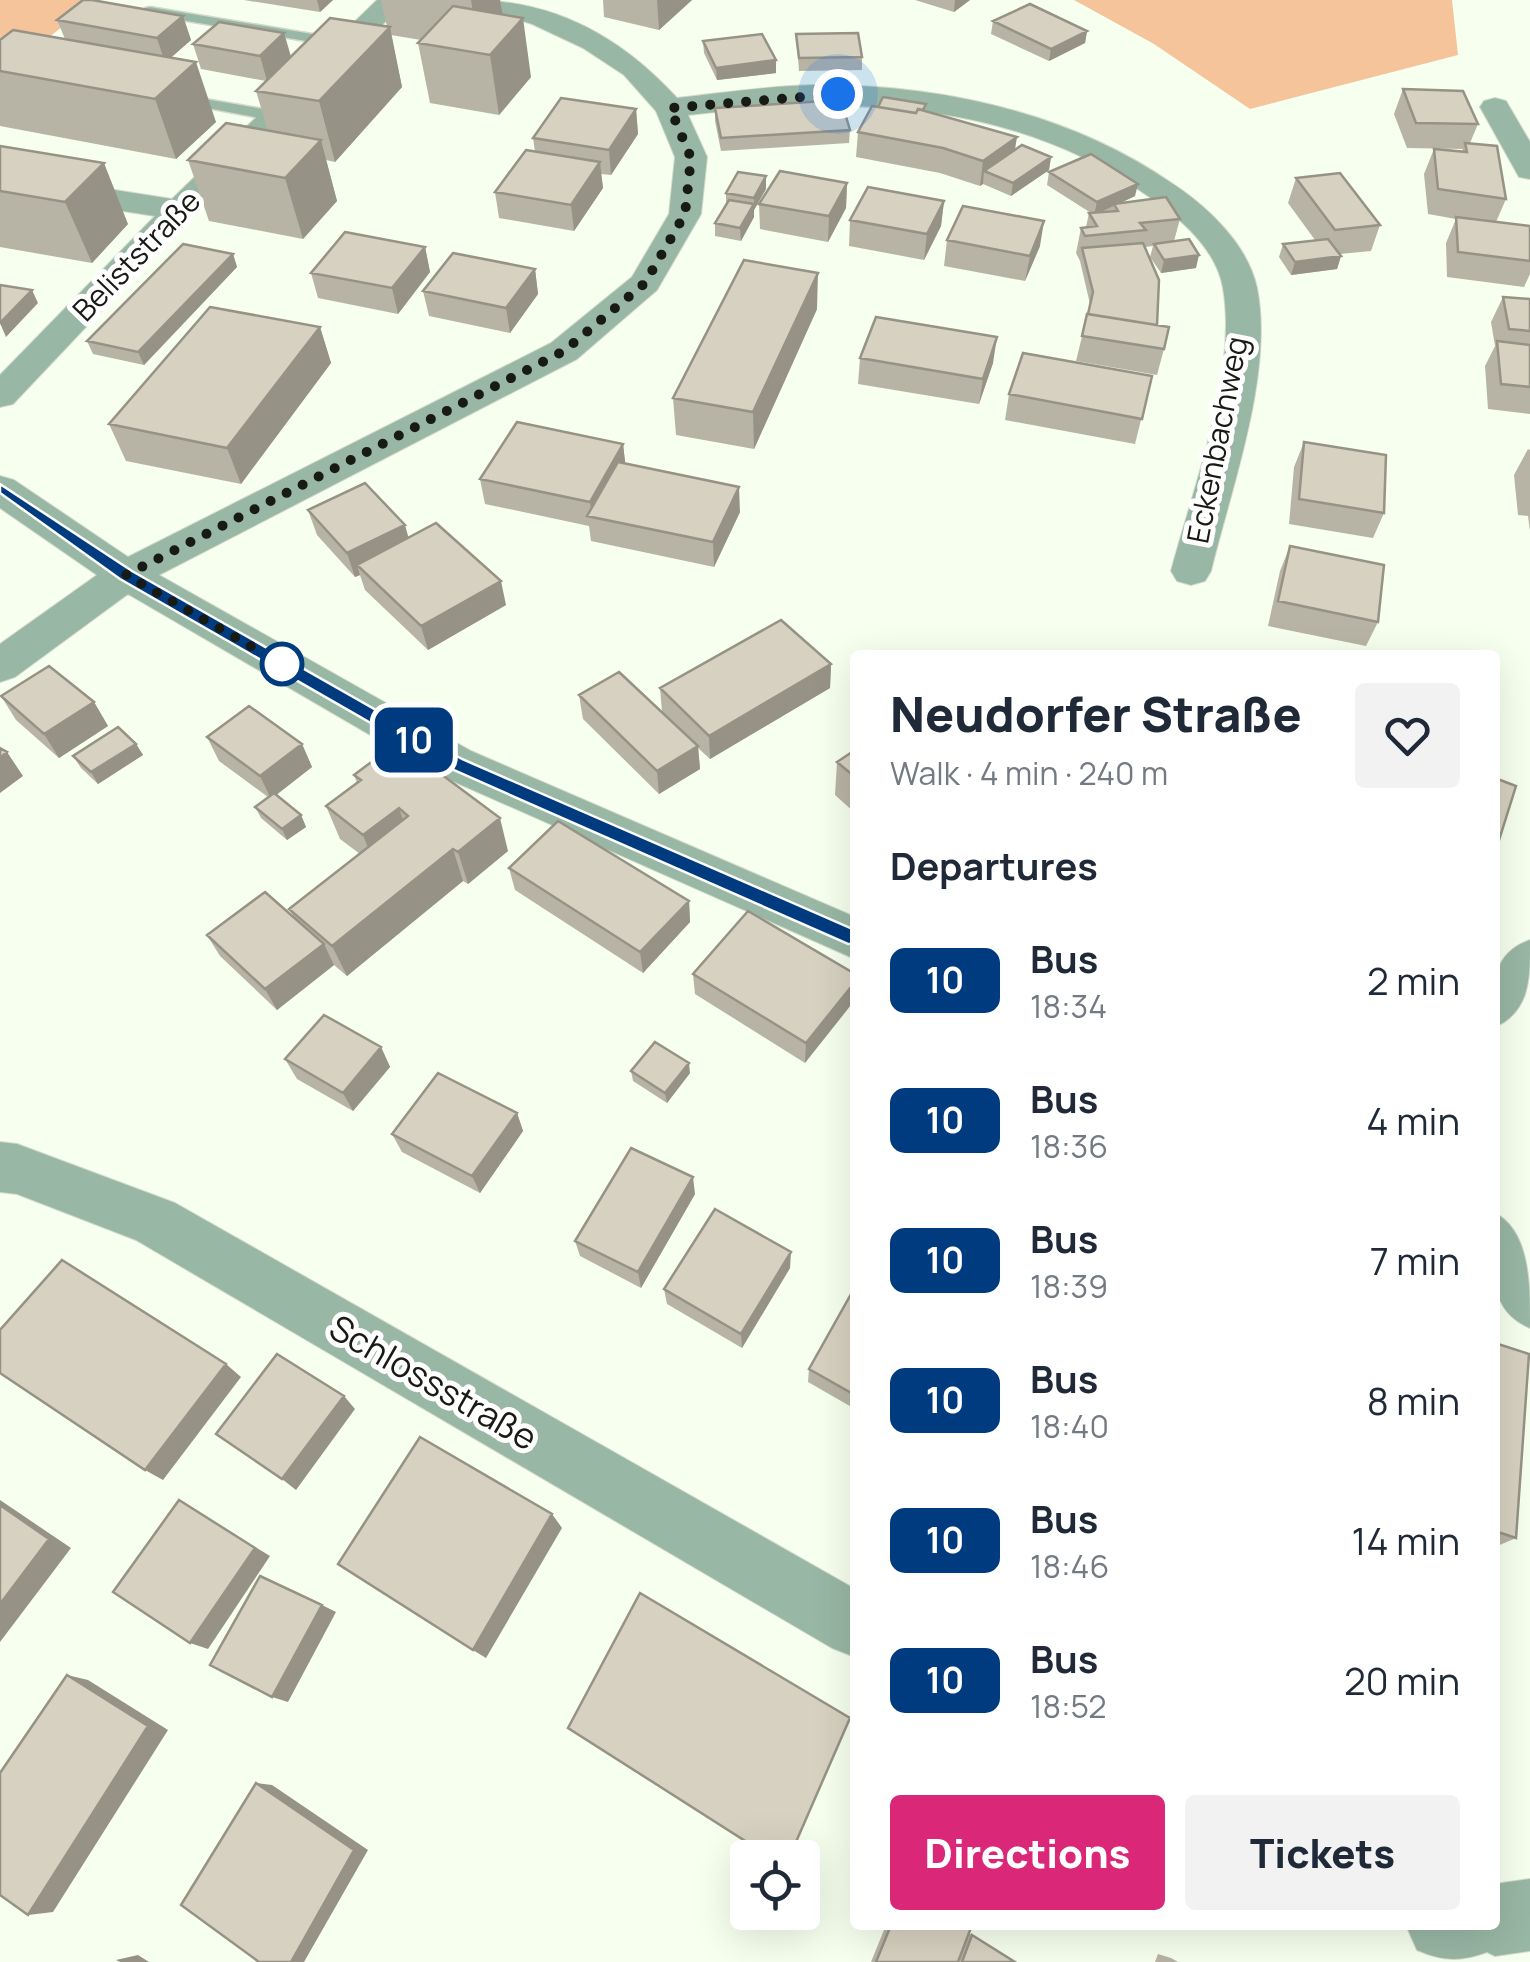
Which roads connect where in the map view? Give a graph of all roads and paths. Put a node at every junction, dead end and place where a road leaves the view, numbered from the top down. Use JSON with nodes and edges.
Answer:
{"nodes":[{"id":1,"x":393,"y":0,"type":"edge"},
{"id":2,"x":484,"y":0,"type":"edge"},
{"id":3,"x":134,"y":8,"type":"edge"},
{"id":4,"x":348,"y":44,"type":"junction"},
{"id":5,"x":163,"y":96,"type":"edge"},
{"id":6,"x":1495,"y":107,"type":"dead end"},
{"id":7,"x":670,"y":108,"type":"junction"},
{"id":8,"x":275,"y":116,"type":"junction"},
{"id":9,"x":1530,"y":170,"type":"edge"},
{"id":10,"x":0,"y":182,"type":"edge"},
{"id":11,"x":179,"y":210,"type":"junction"},
{"id":12,"x":0,"y":396,"type":"edge"},
{"id":13,"x":0,"y":489,"type":"edge"},
{"id":14,"x":1191,"y":570,"type":"dead end"},
{"id":15,"x":126,"y":575,"type":"junction"},
{"id":16,"x":0,"y":666,"type":"edge"},
{"id":17,"x":850,"y":936,"type":"edge"},
{"id":18,"x":1530,"y":961,"type":"edge"},
{"id":19,"x":1500,"y":999,"type":"edge"},
{"id":20,"x":0,"y":1167,"type":"edge"},
{"id":21,"x":850,"y":1623,"type":"edge"},
{"id":22,"x":1530,"y":1915,"type":"edge"},
{"id":23,"x":1500,"y":1919,"type":"edge"}],
"edges":[{"from":1,"to":4,"type":"street","name":"Beliststraße"},
{"from":2,"to":7,"type":"street"},
{"from":3,"to":4,"type":"lane"},
{"from":4,"to":8,"type":"street","name":"Beliststraße"},
{"from":5,"to":8,"type":"lane"},
{"from":6,"to":9,"type":"street"},
{"from":7,"to":14,"type":"street","name":"Eckenbachweg"},
{"from":7,"to":15,"type":"street"},
{"from":8,"to":11,"type":"street","name":"Beliststraße"},
{"from":10,"to":11,"type":"street"},
{"from":11,"to":12,"type":"street","name":"Beliststraße"},
{"from":13,"to":15,"type":"street"},
{"from":15,"to":16,"type":"street"},
{"from":15,"to":17,"type":"street"},
{"from":18,"to":19,"type":"street"},
{"from":20,"to":21,"type":"street","name":"Schlossstraße"},
{"from":22,"to":23,"type":"street"}]}
